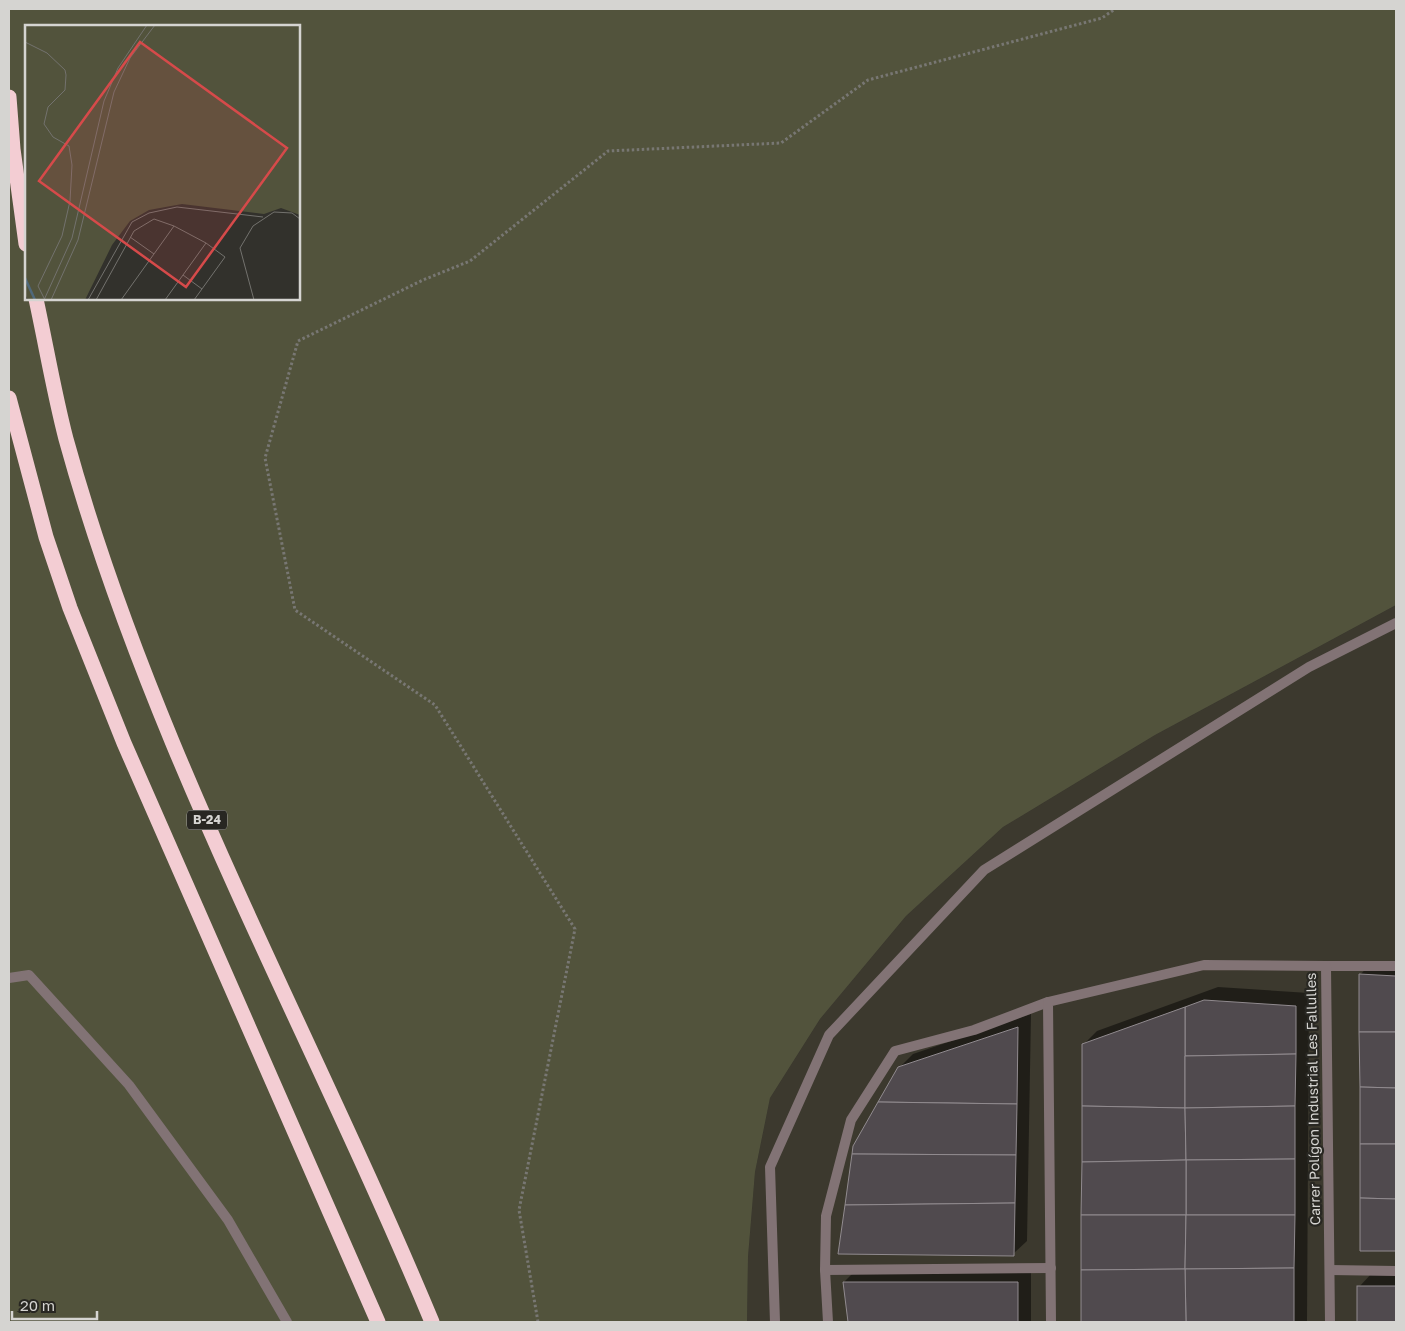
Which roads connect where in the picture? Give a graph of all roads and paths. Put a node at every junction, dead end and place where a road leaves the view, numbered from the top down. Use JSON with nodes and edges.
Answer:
{"nodes":[{"id":1,"x":1115,"y":9,"type":"edge"},
{"id":2,"x":9,"y":96,"type":"edge"},
{"id":3,"x":25,"y":237,"type":"edge"},
{"id":4,"x":36,"y":300,"type":"edge"},
{"id":5,"x":9,"y":398,"type":"edge"},
{"id":6,"x":1396,"y":623,"type":"edge"},
{"id":7,"x":1326,"y":966,"type":"junction"},
{"id":8,"x":1396,"y":966,"type":"edge"},
{"id":9,"x":9,"y":978,"type":"edge"},
{"id":10,"x":1048,"y":1002,"type":"junction"},
{"id":11,"x":1051,"y":1268,"type":"junction"},
{"id":12,"x":826,"y":1270,"type":"junction"},
{"id":13,"x":1330,"y":1270,"type":"junction"},
{"id":14,"x":1396,"y":1271,"type":"edge"},
{"id":15,"x":287,"y":1322,"type":"edge"},
{"id":16,"x":378,"y":1322,"type":"edge"},
{"id":17,"x":432,"y":1322,"type":"edge"},
{"id":18,"x":538,"y":1322,"type":"edge"},
{"id":19,"x":775,"y":1322,"type":"edge"},
{"id":20,"x":828,"y":1322,"type":"edge"},
{"id":21,"x":1051,"y":1322,"type":"edge"},
{"id":22,"x":1330,"y":1322,"type":"edge"}],
"edges":[{"from":1,"to":18,"type":"path"},
{"from":2,"to":3,"type":"highway"},
{"from":4,"to":17,"type":"highway","number":"B-24"},
{"from":5,"to":16,"type":"highway"},
{"from":6,"to":19,"type":"street"},
{"from":7,"to":8,"type":"street"},
{"from":7,"to":10,"type":"street","name":"Carrer Polígon Industrial Les Fallulles"},
{"from":7,"to":13,"type":"street","name":"Carrer Polígon Industrial Les Fallulles"},
{"from":9,"to":15,"type":"street"},
{"from":10,"to":11,"type":"street"},
{"from":10,"to":12,"type":"street","name":"Carrer Polígon Industrial Les Fallulles"},
{"from":11,"to":12,"type":"street"},
{"from":11,"to":21,"type":"street"},
{"from":12,"to":20,"type":"street","name":"Carrer Polígon Industrial Les Fallulles"},
{"from":13,"to":14,"type":"street"},
{"from":13,"to":22,"type":"street","name":"Carrer Polígon Industrial Les Fallulles"}]}
